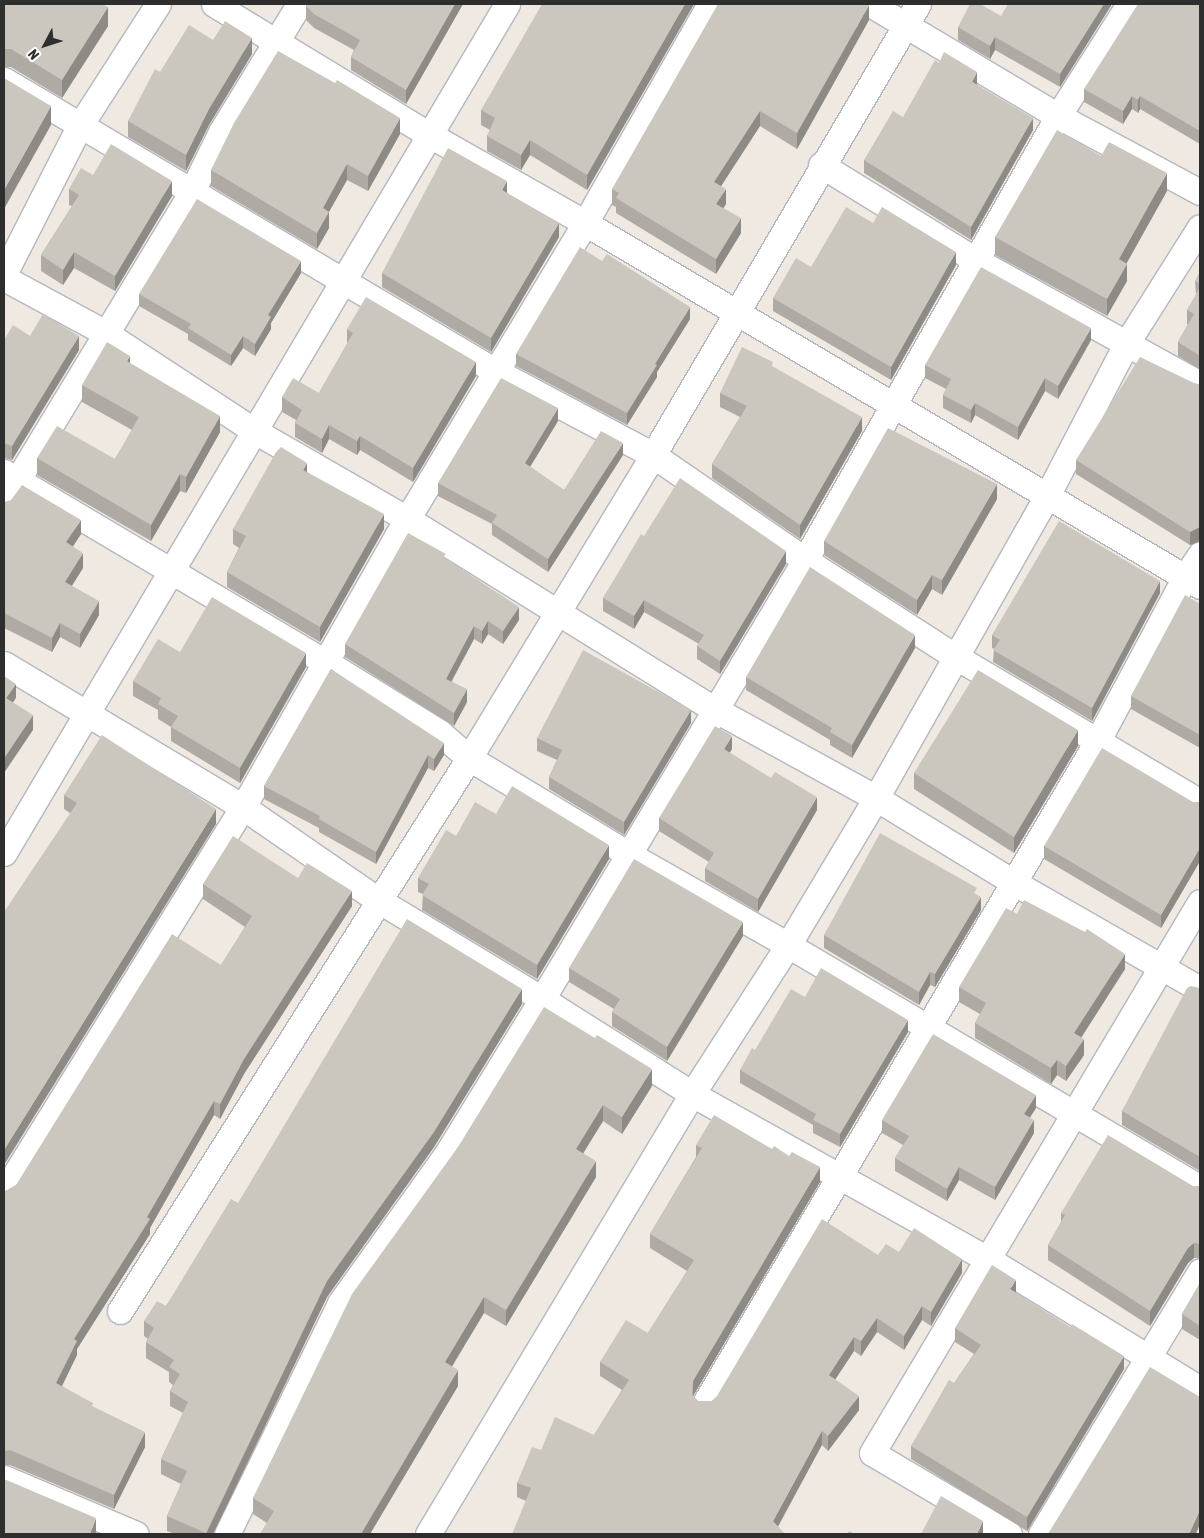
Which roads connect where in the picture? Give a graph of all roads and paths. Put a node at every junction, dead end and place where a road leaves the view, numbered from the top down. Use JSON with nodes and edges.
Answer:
{"nodes":[{"id":1,"x":158,"y":4,"type":"edge"},
{"id":2,"x":214,"y":4,"type":"edge"},
{"id":3,"x":299,"y":4,"type":"edge"},
{"id":4,"x":507,"y":4,"type":"edge"},
{"id":5,"x":710,"y":4,"type":"edge"},
{"id":6,"x":870,"y":4,"type":"edge"},
{"id":7,"x":1129,"y":4,"type":"edge"},
{"id":8,"x":912,"y":14,"type":"edge"},
{"id":9,"x":277,"y":40,"type":"junction"},
{"id":10,"x":4,"y":80,"type":"edge"},
{"id":11,"x":1058,"y":116,"type":"junction"},
{"id":12,"x":80,"y":127,"type":"junction"},
{"id":13,"x":428,"y":134,"type":"junction"},
{"id":14,"x":821,"y":165,"type":"junction"},
{"id":15,"x":1200,"y":192,"type":"edge"},
{"id":16,"x":190,"y":193,"type":"junction"},
{"id":17,"x":584,"y":222,"type":"junction"},
{"id":18,"x":1200,"y":228,"type":"edge"},
{"id":19,"x":977,"y":261,"type":"junction"},
{"id":20,"x":4,"y":274,"type":"edge"},
{"id":21,"x":4,"y":278,"type":"edge"},
{"id":22,"x":340,"y":280,"type":"junction"},
{"id":23,"x":736,"y":314,"type":"junction"},
{"id":24,"x":104,"y":332,"type":"junction"},
{"id":25,"x":1126,"y":344,"type":"junction"},
{"id":26,"x":496,"y":371,"type":"junction"},
{"id":27,"x":1200,"y":384,"type":"edge"},
{"id":28,"x":893,"y":405,"type":"junction"},
{"id":29,"x":252,"y":430,"type":"junction"},
{"id":30,"x":653,"y":456,"type":"junction"},
{"id":31,"x":11,"y":475,"type":"edge"},
{"id":32,"x":1047,"y":496,"type":"junction"},
{"id":33,"x":4,"y":502,"type":"edge"},
{"id":34,"x":409,"y":520,"type":"junction"},
{"id":35,"x":1200,"y":555,"type":"edge"},
{"id":36,"x":805,"y":560,"type":"junction"},
{"id":37,"x":170,"y":572,"type":"junction"},
{"id":38,"x":1193,"y":582,"type":"edge"},
{"id":39,"x":555,"y":612,"type":"junction"},
{"id":40,"x":956,"y":657,"type":"junction"},
{"id":41,"x":327,"y":663,"type":"junction"},
{"id":42,"x":4,"y":664,"type":"edge"},
{"id":43,"x":716,"y":710,"type":"junction"},
{"id":44,"x":84,"y":713,"type":"junction"},
{"id":45,"x":1098,"y":740,"type":"junction"},
{"id":46,"x":469,"y":758,"type":"junction"},
{"id":47,"x":876,"y":798,"type":"junction"},
{"id":48,"x":1200,"y":802,"type":"edge"},
{"id":49,"x":243,"y":807,"type":"junction"},
{"id":50,"x":4,"y":853,"type":"edge"},
{"id":51,"x":628,"y":854,"type":"junction"},
{"id":52,"x":1013,"y":882,"type":"junction"},
{"id":53,"x":378,"y":900,"type":"junction"},
{"id":54,"x":1200,"y":902,"type":"edge"},
{"id":55,"x":788,"y":945,"type":"junction"},
{"id":56,"x":1163,"y":967,"type":"junction"},
{"id":57,"x":1200,"y":989,"type":"edge"},
{"id":58,"x":542,"y":998,"type":"junction"},
{"id":59,"x":926,"y":1027,"type":"junction"},
{"id":60,"x":692,"y":1094,"type":"junction"},
{"id":61,"x":1073,"y":1113,"type":"junction"},
{"id":62,"x":838,"y":1179,"type":"junction"},
{"id":63,"x":1200,"y":1188,"type":"edge"},
{"id":64,"x":4,"y":1192,"type":"edge"},
{"id":65,"x":986,"y":1258,"type":"junction"},
{"id":66,"x":1200,"y":1271,"type":"edge"},
{"id":67,"x":120,"y":1311,"type":"dead end"},
{"id":68,"x":1146,"y":1358,"type":"junction"},
{"id":69,"x":1200,"y":1389,"type":"edge"},
{"id":70,"x":705,"y":1403,"type":"edge"},
{"id":71,"x":4,"y":1478,"type":"edge"},
{"id":72,"x":136,"y":1534,"type":"edge"},
{"id":73,"x":227,"y":1534,"type":"edge"},
{"id":74,"x":428,"y":1534,"type":"edge"},
{"id":75,"x":1009,"y":1534,"type":"edge"},
{"id":76,"x":1042,"y":1534,"type":"edge"}],
"edges":[{"from":1,"to":12,"type":"street"},
{"from":2,"to":9,"type":"street"},
{"from":3,"to":9,"type":"street"},
{"from":4,"to":13,"type":"street"},
{"from":5,"to":17,"type":"street"},
{"from":6,"to":8,"type":"street"},
{"from":7,"to":11,"type":"street"},
{"from":8,"to":11,"type":"street"},
{"from":8,"to":14,"type":"street"},
{"from":9,"to":13,"type":"street"},
{"from":9,"to":16,"type":"street"},
{"from":10,"to":12,"type":"street"},
{"from":11,"to":15,"type":"street"},
{"from":11,"to":19,"type":"street"},
{"from":12,"to":16,"type":"street"},
{"from":12,"to":20,"type":"street"},
{"from":13,"to":17,"type":"street"},
{"from":13,"to":22,"type":"street"},
{"from":14,"to":19,"type":"street"},
{"from":14,"to":23,"type":"street"},
{"from":16,"to":22,"type":"street"},
{"from":16,"to":24,"type":"street"},
{"from":17,"to":23,"type":"street"},
{"from":17,"to":26,"type":"street"},
{"from":18,"to":25,"type":"street"},
{"from":19,"to":25,"type":"street"},
{"from":19,"to":28,"type":"street"},
{"from":21,"to":24,"type":"street"},
{"from":22,"to":26,"type":"street"},
{"from":22,"to":29,"type":"street"},
{"from":23,"to":28,"type":"street"},
{"from":23,"to":30,"type":"street"},
{"from":24,"to":29,"type":"street"},
{"from":24,"to":31,"type":"street"},
{"from":25,"to":27,"type":"street"},
{"from":25,"to":32,"type":"street"},
{"from":26,"to":30,"type":"street"},
{"from":26,"to":34,"type":"street"},
{"from":28,"to":32,"type":"street"},
{"from":28,"to":36,"type":"street"},
{"from":29,"to":34,"type":"street"},
{"from":29,"to":37,"type":"street"},
{"from":30,"to":36,"type":"street"},
{"from":30,"to":39,"type":"street"},
{"from":31,"to":33,"type":"street"},
{"from":31,"to":37,"type":"street"},
{"from":32,"to":38,"type":"street"},
{"from":32,"to":40,"type":"street"},
{"from":34,"to":39,"type":"street"},
{"from":34,"to":41,"type":"street"},
{"from":35,"to":38,"type":"street"},
{"from":36,"to":40,"type":"street"},
{"from":36,"to":43,"type":"street"},
{"from":37,"to":41,"type":"street"},
{"from":37,"to":44,"type":"street"},
{"from":38,"to":45,"type":"street"},
{"from":39,"to":43,"type":"street"},
{"from":39,"to":46,"type":"street"},
{"from":40,"to":45,"type":"street"},
{"from":40,"to":47,"type":"street"},
{"from":41,"to":46,"type":"street"},
{"from":41,"to":49,"type":"street"},
{"from":42,"to":44,"type":"street"},
{"from":43,"to":47,"type":"street"},
{"from":43,"to":51,"type":"street"},
{"from":44,"to":49,"type":"street"},
{"from":44,"to":50,"type":"street"},
{"from":45,"to":48,"type":"street"},
{"from":45,"to":52,"type":"street"},
{"from":46,"to":51,"type":"street"},
{"from":46,"to":53,"type":"street"},
{"from":47,"to":52,"type":"street"},
{"from":47,"to":55,"type":"street"},
{"from":49,"to":53,"type":"street"},
{"from":49,"to":64,"type":"street"},
{"from":51,"to":55,"type":"street"},
{"from":51,"to":58,"type":"street"},
{"from":52,"to":56,"type":"street"},
{"from":52,"to":59,"type":"street"},
{"from":53,"to":58,"type":"street"},
{"from":53,"to":67,"type":"street"},
{"from":54,"to":56,"type":"street"},
{"from":55,"to":59,"type":"street"},
{"from":55,"to":60,"type":"street"},
{"from":56,"to":57,"type":"street"},
{"from":56,"to":61,"type":"street"},
{"from":58,"to":60,"type":"street"},
{"from":58,"to":73,"type":"street"},
{"from":59,"to":61,"type":"street"},
{"from":59,"to":62,"type":"street"},
{"from":60,"to":62,"type":"street"},
{"from":60,"to":74,"type":"street"},
{"from":61,"to":63,"type":"street"},
{"from":61,"to":65,"type":"street"},
{"from":62,"to":65,"type":"street"},
{"from":62,"to":70,"type":"street"},
{"from":65,"to":68,"type":"street"},
{"from":65,"to":75,"type":"street"},
{"from":66,"to":68,"type":"street"},
{"from":68,"to":69,"type":"street"},
{"from":68,"to":76,"type":"street"},
{"from":71,"to":72,"type":"street"}]}
